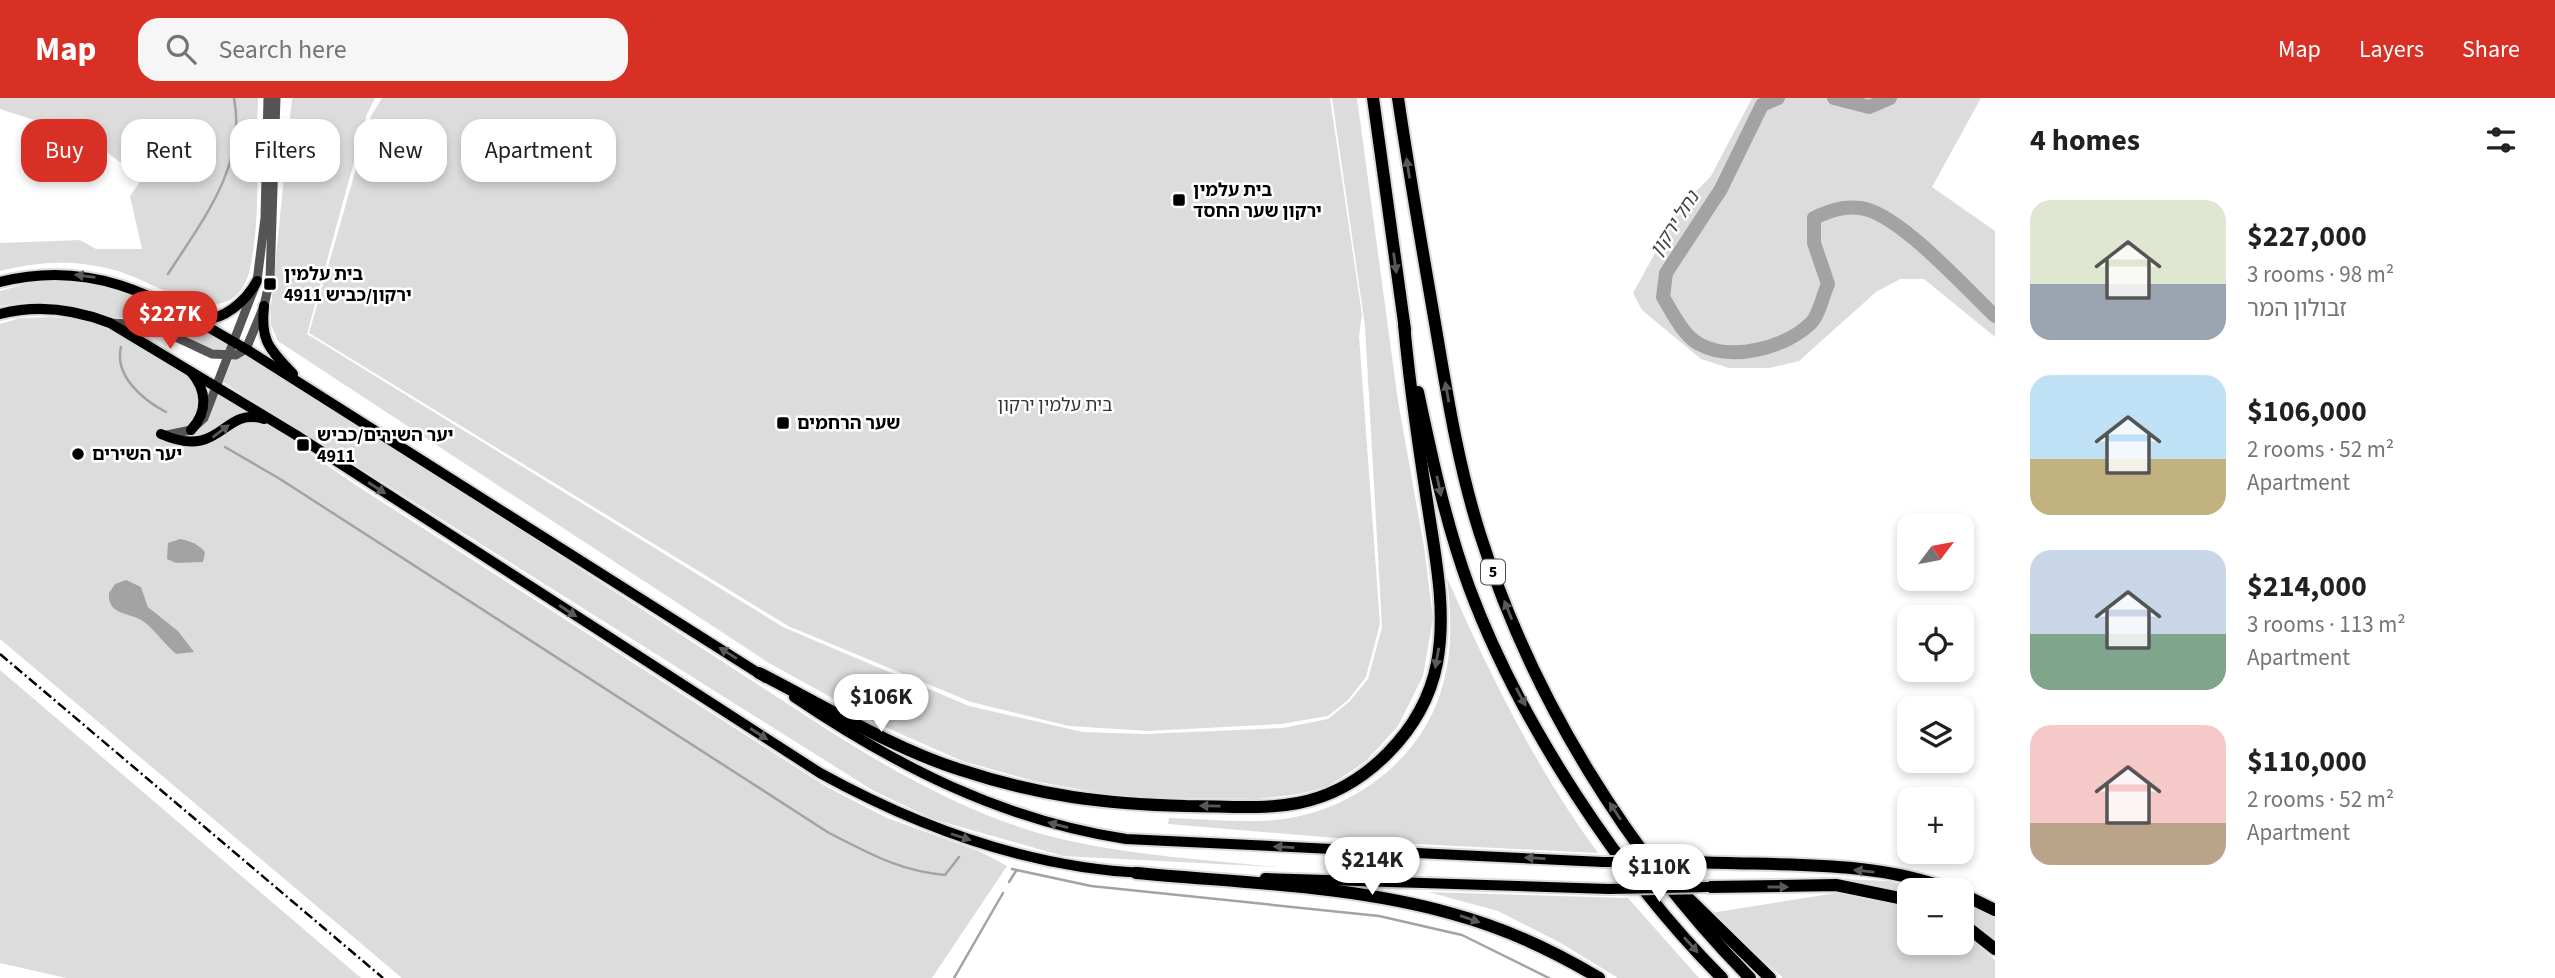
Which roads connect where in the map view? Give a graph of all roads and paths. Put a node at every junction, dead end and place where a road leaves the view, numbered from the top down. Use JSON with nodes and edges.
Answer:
{"nodes":[{"id":1,"x":268,"y":98,"type":"edge"},
{"id":2,"x":276,"y":98,"type":"edge"},
{"id":3,"x":1373,"y":98,"type":"edge"},
{"id":4,"x":1398,"y":98,"type":"edge"},
{"id":5,"x":257,"y":281,"type":"junction"},
{"id":6,"x":0,"y":282,"type":"edge"},
{"id":7,"x":264,"y":306,"type":"junction"},
{"id":8,"x":0,"y":314,"type":"edge"},
{"id":9,"x":194,"y":318,"type":"junction"},
{"id":10,"x":110,"y":323,"type":"junction"},
{"id":11,"x":1404,"y":323,"type":"junction"},
{"id":12,"x":240,"y":346,"type":"junction"},
{"id":13,"x":230,"y":356,"type":"junction"},
{"id":14,"x":181,"y":363,"type":"junction"},
{"id":15,"x":216,"y":385,"type":"junction"},
{"id":16,"x":311,"y":390,"type":"junction"},
{"id":17,"x":280,"y":425,"type":"junction"},
{"id":18,"x":191,"y":429,"type":"junction"},
{"id":19,"x":161,"y":435,"type":"joint"},
{"id":20,"x":758,"y":673,"type":"junction"},
{"id":21,"x":1643,"y":852,"type":"junction"},
{"id":22,"x":1696,"y":862,"type":"joint"},
{"id":23,"x":1136,"y":873,"type":"junction"},
{"id":24,"x":1910,"y":878,"type":"edge"},
{"id":25,"x":1709,"y":887,"type":"joint"},
{"id":26,"x":1897,"y":898,"type":"edge"},
{"id":27,"x":1974,"y":900,"type":"edge"},
{"id":28,"x":1995,"y":910,"type":"edge"},
{"id":29,"x":1974,"y":932,"type":"edge"},
{"id":30,"x":1995,"y":949,"type":"edge"},
{"id":31,"x":1600,"y":978,"type":"edge"},
{"id":32,"x":1722,"y":978,"type":"edge"},
{"id":33,"x":1750,"y":978,"type":"edge"},
{"id":34,"x":1770,"y":978,"type":"edge"}],
"edges":[{"from":1,"to":5,"type":"street"},
{"from":2,"to":7,"type":"street"},
{"from":3,"to":11,"type":"highway","number":"5","one_way":true},
{"from":21,"to":4,"type":"highway","number":"5","one_way":true},
{"from":5,"to":9,"type":"main road"},
{"from":5,"to":12,"type":"street"},
{"from":9,"to":6,"type":"main road","one_way":true},
{"from":7,"to":12,"type":"street"},
{"from":7,"to":16,"type":"main road"},
{"from":8,"to":10,"type":"main road"},
{"from":9,"to":12,"type":"main road"},
{"from":10,"to":13,"type":"street"},
{"from":10,"to":14,"type":"main road"},
{"from":11,"to":20,"type":"highway","one_way":true},
{"from":11,"to":32,"type":"highway","number":"5","one_way":true},
{"from":12,"to":13,"type":"street"},
{"from":12,"to":16,"type":"main road"},
{"from":13,"to":15,"type":"street"},
{"from":14,"to":15,"type":"main road"},
{"from":14,"to":18,"type":"main road"},
{"from":15,"to":17,"type":"main road"},
{"from":15,"to":18,"type":"street"},
{"from":20,"to":16,"type":"main road","one_way":true},
{"from":19,"to":17,"type":"main road","one_way":true},
{"from":17,"to":23,"type":"main road","one_way":true},
{"from":18,"to":19,"type":"street"},
{"from":22,"to":20,"type":"main road","one_way":true,"bridge":true},
{"from":21,"to":33,"type":"highway","number":"5"},
{"from":21,"to":34,"type":"highway"},
{"from":24,"to":22,"type":"highway","one_way":true},
{"from":23,"to":25,"type":"main road","bridge":true},
{"from":23,"to":31,"type":"highway","one_way":true},
{"from":25,"to":26,"type":"highway","one_way":true},
{"from":27,"to":28,"type":"highway"},
{"from":29,"to":30,"type":"highway"}]}
